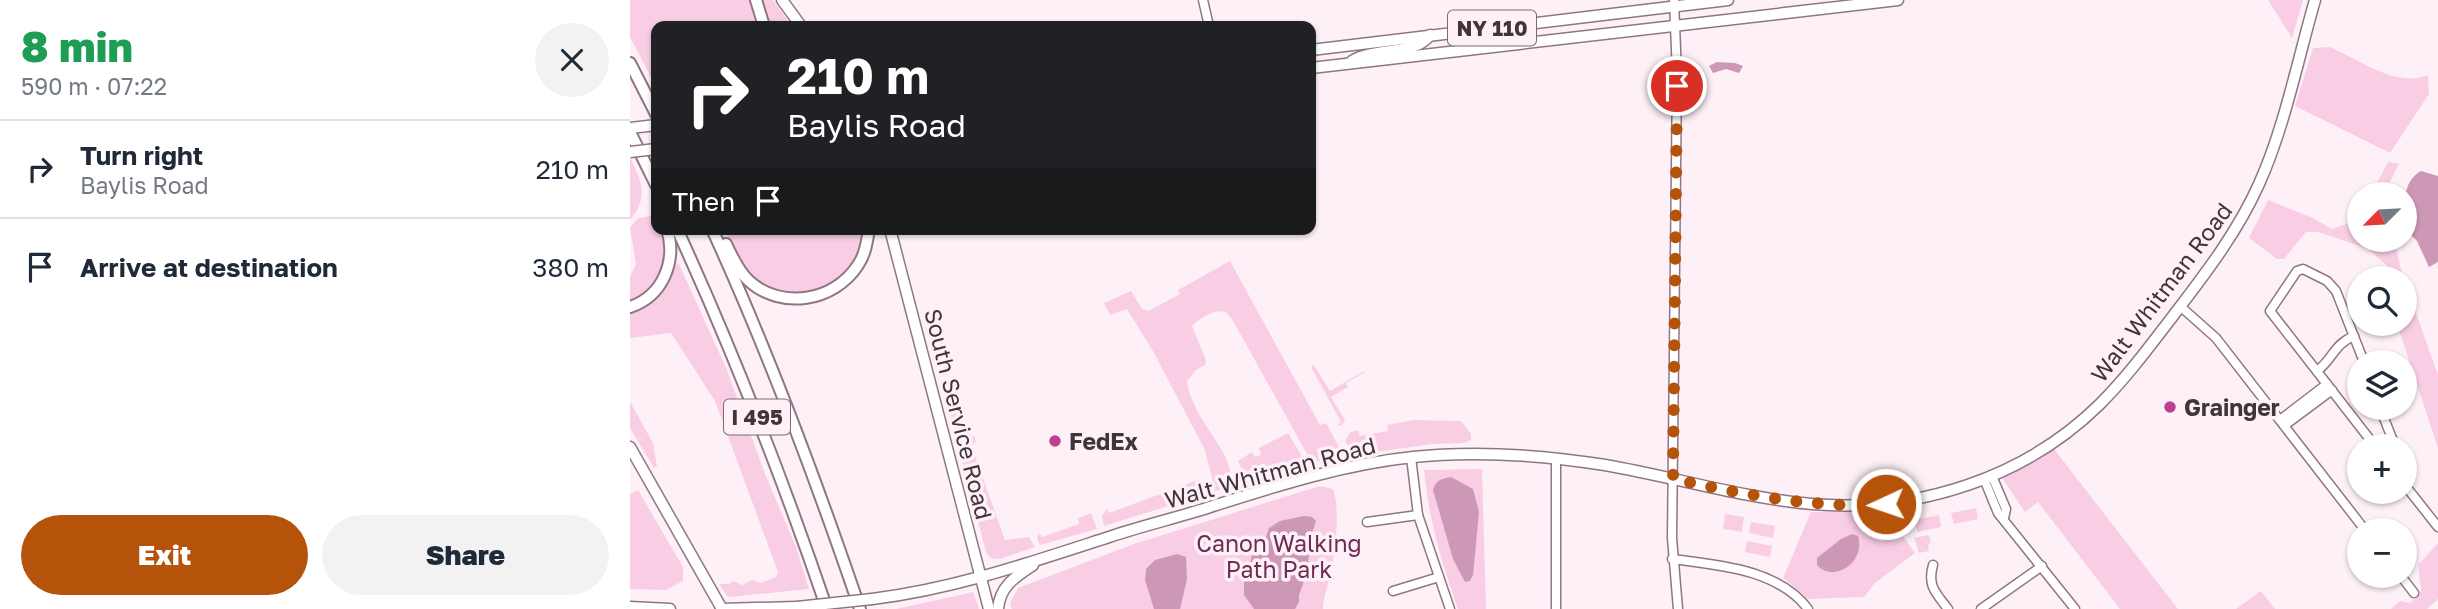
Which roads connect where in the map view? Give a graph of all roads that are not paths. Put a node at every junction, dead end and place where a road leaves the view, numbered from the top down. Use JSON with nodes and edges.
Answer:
{"nodes":[{"id":1,"x":756,"y":0,"type":"edge"},
{"id":2,"x":782,"y":0,"type":"edge"},
{"id":3,"x":1203,"y":0,"type":"edge"},
{"id":4,"x":1728,"y":0,"type":"edge"},
{"id":5,"x":1898,"y":0,"type":"edge"},
{"id":6,"x":2315,"y":0,"type":"edge"},
{"id":7,"x":1674,"y":3,"type":"edge"},
{"id":8,"x":762,"y":21,"type":"edge"},
{"id":9,"x":797,"y":21,"type":"edge"},
{"id":10,"x":1208,"y":21,"type":"edge"},
{"id":11,"x":1676,"y":26,"type":"junction"},
{"id":12,"x":1430,"y":35,"type":"junction"},
{"id":13,"x":1316,"y":49,"type":"edge"},
{"id":14,"x":630,"y":56,"type":"edge"},
{"id":15,"x":630,"y":63,"type":"edge"},
{"id":16,"x":1349,"y":63,"type":"junction"},
{"id":17,"x":1316,"y":67,"type":"edge"},
{"id":18,"x":639,"y":80,"type":"junction"},
{"id":19,"x":651,"y":104,"type":"edge"},
{"id":20,"x":651,"y":126,"type":"edge"},
{"id":21,"x":630,"y":130,"type":"edge"},
{"id":22,"x":651,"y":150,"type":"edge"},
{"id":23,"x":630,"y":152,"type":"edge"},
{"id":24,"x":651,"y":174,"type":"edge"},
{"id":25,"x":668,"y":235,"type":"edge"},
{"id":26,"x":680,"y":235,"type":"edge"},
{"id":27,"x":715,"y":235,"type":"edge"},
{"id":28,"x":721,"y":235,"type":"edge"},
{"id":29,"x":868,"y":235,"type":"edge"},
{"id":30,"x":892,"y":235,"type":"edge"},
{"id":31,"x":2180,"y":306,"type":"junction"},
{"id":32,"x":630,"y":307,"type":"edge"},
{"id":33,"x":2347,"y":318,"type":"edge"},
{"id":34,"x":2352,"y":336,"type":"edge"},
{"id":35,"x":2317,"y":371,"type":"junction"},
{"id":36,"x":2329,"y":387,"type":"junction"},
{"id":37,"x":2282,"y":423,"type":"junction"},
{"id":38,"x":2366,"y":434,"type":"edge"},
{"id":39,"x":630,"y":447,"type":"edge"},
{"id":40,"x":1411,"y":457,"type":"junction"},
{"id":41,"x":1556,"y":458,"type":"junction"},
{"id":42,"x":1988,"y":477,"type":"junction"},
{"id":43,"x":1673,"y":479,"type":"junction"},
{"id":44,"x":2417,"y":500,"type":"edge"},
{"id":45,"x":1418,"y":515,"type":"junction"},
{"id":46,"x":2356,"y":518,"type":"edge"},
{"id":47,"x":1367,"y":522,"type":"dead end"},
{"id":48,"x":2438,"y":527,"type":"edge"},
{"id":49,"x":1042,"y":559,"type":"junction"},
{"id":50,"x":1672,"y":559,"type":"junction"},
{"id":51,"x":1933,"y":565,"type":"dead end"},
{"id":52,"x":2042,"y":566,"type":"junction"},
{"id":53,"x":981,"y":577,"type":"junction"},
{"id":54,"x":1439,"y":577,"type":"junction"},
{"id":55,"x":2410,"y":588,"type":"edge"},
{"id":56,"x":1393,"y":591,"type":"dead end"},
{"id":57,"x":2414,"y":593,"type":"dead end"},
{"id":58,"x":1945,"y":605,"type":"edge"},
{"id":59,"x":630,"y":607,"type":"edge"},
{"id":60,"x":670,"y":609,"type":"edge"},
{"id":61,"x":722,"y":609,"type":"edge"},
{"id":62,"x":827,"y":609,"type":"edge"},
{"id":63,"x":860,"y":609,"type":"edge"},
{"id":64,"x":989,"y":609,"type":"edge"},
{"id":65,"x":998,"y":609,"type":"edge"},
{"id":66,"x":1450,"y":609,"type":"edge"},
{"id":67,"x":1556,"y":609,"type":"edge"},
{"id":68,"x":1678,"y":609,"type":"edge"},
{"id":69,"x":1808,"y":609,"type":"edge"},
{"id":70,"x":1933,"y":609,"type":"edge"},
{"id":71,"x":1981,"y":609,"type":"edge"},
{"id":72,"x":2075,"y":609,"type":"edge"}],
"edges":[{"from":1,"to":8,"type":"highway"},
{"from":2,"to":9,"type":"main road"},
{"from":3,"to":10,"type":"street"},
{"from":4,"to":7,"type":"main road","number":"NY 110"},
{"from":5,"to":11,"type":"main road","number":"NY 110"},
{"from":6,"to":31,"type":"main road","name":"Walt Whitman Road"},
{"from":7,"to":11,"type":"street"},
{"from":7,"to":12,"type":"main road","number":"NY 110"},
{"from":11,"to":16,"type":"main road","number":"NY 110"},
{"from":11,"to":43,"type":"street"},
{"from":12,"to":13,"type":"main road","number":"NY 110"},
{"from":12,"to":16,"type":"main road"},
{"from":14,"to":18,"type":"highway"},
{"from":15,"to":18,"type":"highway"},
{"from":16,"to":17,"type":"main road","number":"NY 110"},
{"from":18,"to":19,"type":"highway"},
{"from":20,"to":21,"type":"main road"},
{"from":21,"to":24,"type":"highway"},
{"from":22,"to":23,"type":"main road","bridge":true},
{"from":25,"to":32,"type":"highway"},
{"from":26,"to":62,"type":"highway","number":"I 495"},
{"from":27,"to":63,"type":"highway","number":"I 495"},
{"from":28,"to":29,"type":"highway"},
{"from":30,"to":53,"type":"main road","name":"South Service Road"},
{"from":31,"to":37,"type":"street"},
{"from":31,"to":42,"type":"main road","name":"Walt Whitman Road"},
{"from":33,"to":35,"type":"street"},
{"from":34,"to":35,"type":"street"},
{"from":35,"to":36,"type":"street"},
{"from":36,"to":37,"type":"street"},
{"from":36,"to":38,"type":"street"},
{"from":37,"to":46,"type":"street"},
{"from":39,"to":61,"type":"main road"},
{"from":40,"to":41,"type":"main road","name":"Walt Whitman Road"},
{"from":40,"to":45,"type":"street"},
{"from":40,"to":49,"type":"main road","name":"Walt Whitman Road"},
{"from":41,"to":43,"type":"main road","name":"Walt Whitman Road"},
{"from":41,"to":67,"type":"street"},
{"from":42,"to":43,"type":"main road","name":"Walt Whitman Road"},
{"from":42,"to":52,"type":"street"},
{"from":43,"to":50,"type":"street"},
{"from":44,"to":48,"type":"street"},
{"from":45,"to":47,"type":"street"},
{"from":45,"to":54,"type":"street"},
{"from":49,"to":53,"type":"main road","name":"Walt Whitman Road"},
{"from":49,"to":65,"type":"main road"},
{"from":50,"to":68,"type":"street"},
{"from":50,"to":69,"type":"street"},
{"from":51,"to":58,"type":"street"},
{"from":52,"to":71,"type":"street"},
{"from":52,"to":72,"type":"street"},
{"from":53,"to":61,"type":"main road","name":"Walt Whitman Road","bridge":true},
{"from":53,"to":64,"type":"main road","name":"South Service Road"},
{"from":54,"to":56,"type":"street"},
{"from":54,"to":66,"type":"street"},
{"from":55,"to":57,"type":"street"},
{"from":58,"to":70,"type":"street"},
{"from":59,"to":60,"type":"main road"}]}
